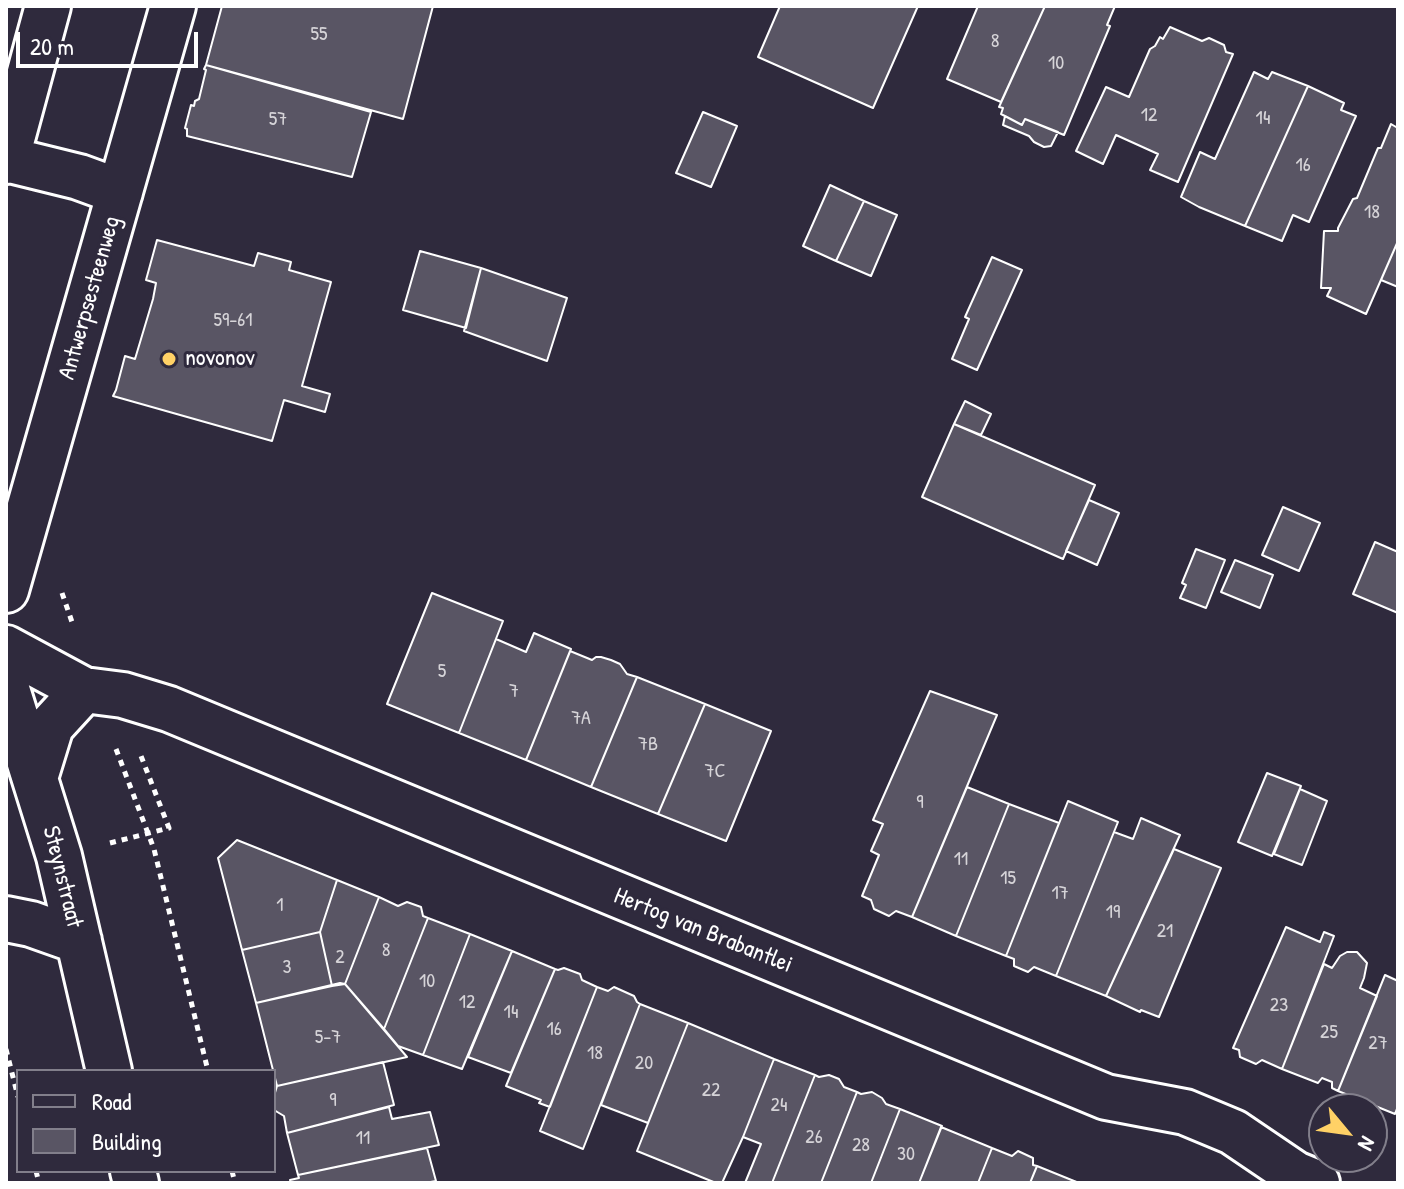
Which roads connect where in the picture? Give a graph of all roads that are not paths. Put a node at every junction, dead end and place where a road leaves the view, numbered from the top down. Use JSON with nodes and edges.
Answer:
{"nodes":[{"id":1,"x":48,"y":6,"type":"edge"},
{"id":2,"x":173,"y":6,"type":"edge"},
{"id":3,"x":6,"y":160,"type":"edge"},
{"id":4,"x":120,"y":192,"type":"junction"},
{"id":5,"x":6,"y":590,"type":"edge"},
{"id":6,"x":6,"y":648,"type":"edge"},
{"id":7,"x":6,"y":686,"type":"edge"},
{"id":8,"x":90,"y":691,"type":"junction"},
{"id":9,"x":35,"y":778,"type":"junction"},
{"id":10,"x":6,"y":919,"type":"edge"},
{"id":11,"x":79,"y":941,"type":"junction"},
{"id":12,"x":109,"y":1069,"type":"edge"},
{"id":13,"x":1317,"y":1183,"type":"edge"}],
"edges":[{"from":1,"to":3,"type":"street"},
{"from":2,"to":4,"type":"street","name":"Antwerpsesteenweg"},
{"from":3,"to":4,"type":"street"},
{"from":4,"to":5,"type":"street","name":"Antwerpsesteenweg"},
{"from":6,"to":8,"type":"street","name":"Hertog van Brabantlei"},
{"from":7,"to":9,"type":"street","name":"Steynstraat"},
{"from":8,"to":9,"type":"street"},
{"from":8,"to":13,"type":"street","name":"Hertog van Brabantlei"},
{"from":9,"to":11,"type":"street","name":"Steynstraat"},
{"from":10,"to":11,"type":"street"},
{"from":11,"to":12,"type":"street","name":"Steynstraat"}]}
